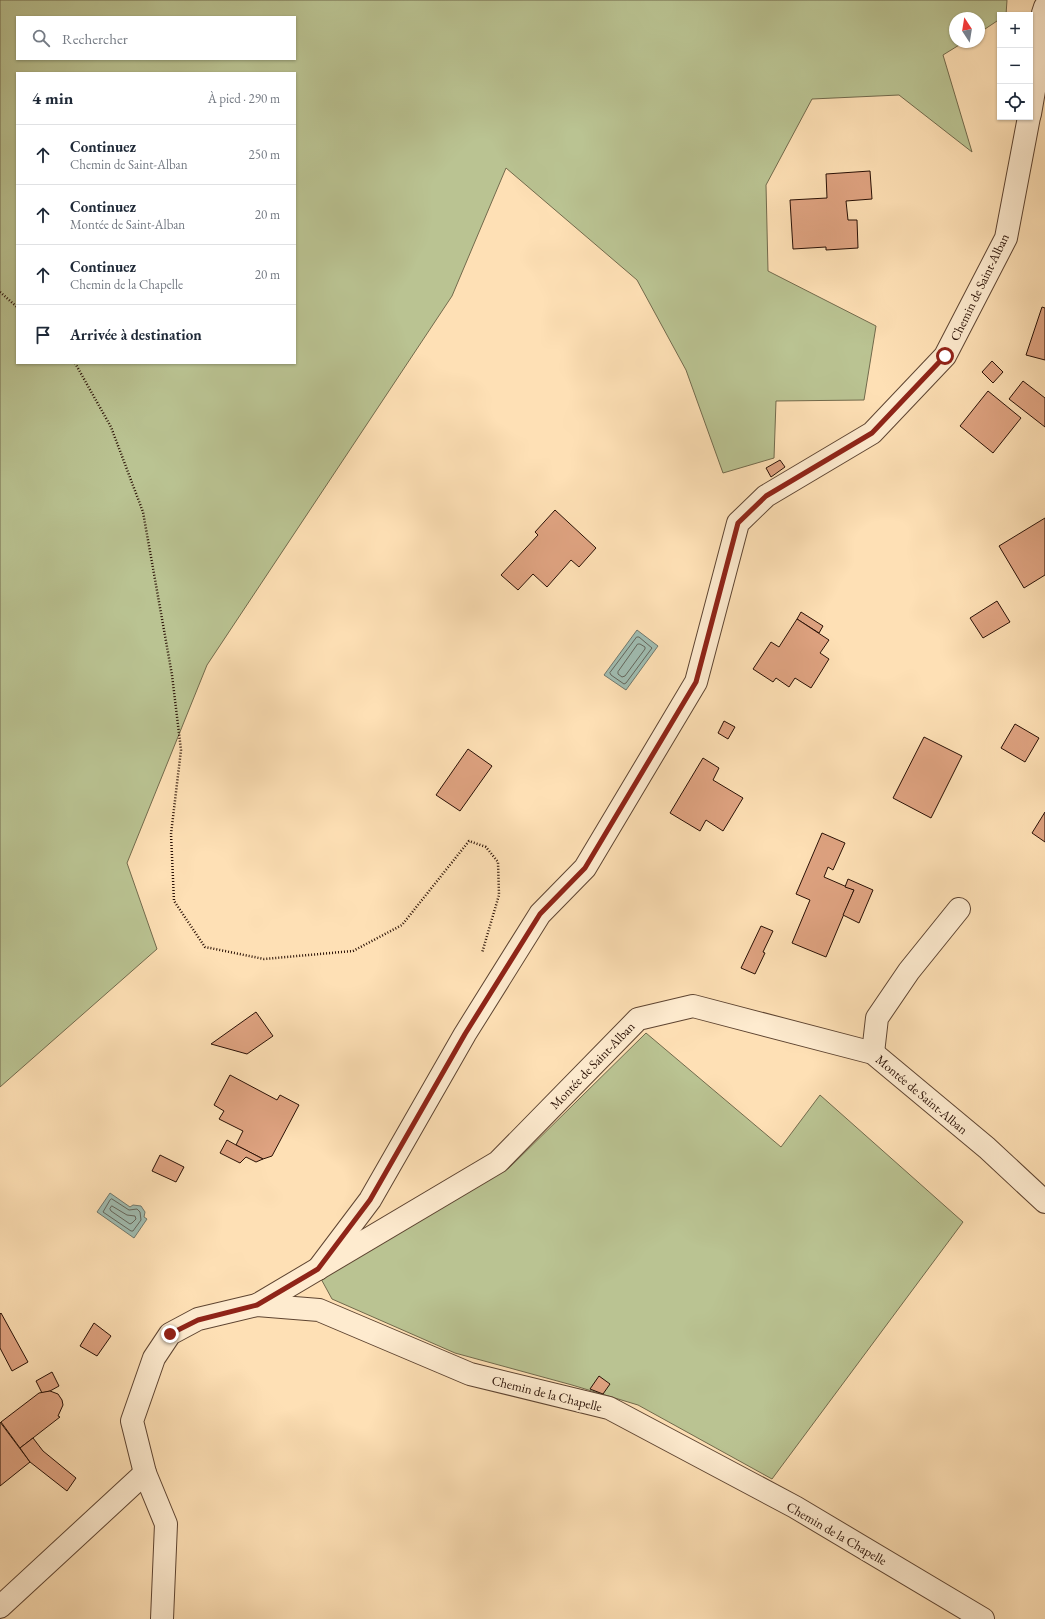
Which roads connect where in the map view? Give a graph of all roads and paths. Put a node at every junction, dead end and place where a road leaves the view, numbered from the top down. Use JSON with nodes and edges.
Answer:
{"nodes":[{"id":1,"x":1045,"y":7,"type":"edge"},
{"id":2,"x":1033,"y":100,"type":"edge"},
{"id":3,"x":1028,"y":120,"type":"edge"},
{"id":4,"x":0,"y":292,"type":"edge"},
{"id":5,"x":16,"y":306,"type":"edge"},
{"id":6,"x":76,"y":364,"type":"edge"},
{"id":7,"x":959,"y":909,"type":"dead end"},
{"id":8,"x":481,"y":958,"type":"dead end"},
{"id":9,"x":873,"y":1053,"type":"junction"},
{"id":10,"x":1045,"y":1202,"type":"edge"},
{"id":11,"x":318,"y":1269,"type":"junction"},
{"id":12,"x":257,"y":1305,"type":"junction"},
{"id":13,"x":145,"y":1473,"type":"junction"},
{"id":14,"x":0,"y":1607,"type":"edge"},
{"id":15,"x":162,"y":1619,"type":"edge"},
{"id":16,"x":983,"y":1619,"type":"edge"}],
"edges":[{"from":1,"to":2,"type":"street"},
{"from":3,"to":11,"type":"street","name":"Chemin de Saint-Alban"},
{"from":4,"to":5,"type":"path"},
{"from":6,"to":8,"type":"path"},
{"from":7,"to":9,"type":"street"},
{"from":9,"to":10,"type":"street","name":"Montée de Saint-Alban"},
{"from":9,"to":11,"type":"street","name":"Montée de Saint-Alban"},
{"from":11,"to":12,"type":"street","name":"Montée de Saint-Alban"},
{"from":12,"to":13,"type":"street","name":"Chemin de la Chapelle"},
{"from":12,"to":16,"type":"street","name":"Chemin de la Chapelle"},
{"from":13,"to":14,"type":"street"},
{"from":13,"to":15,"type":"street"}]}
